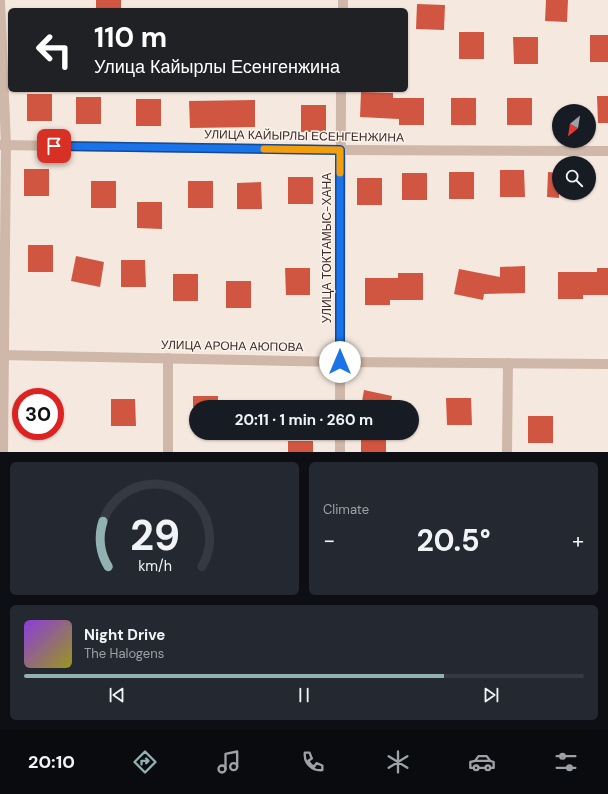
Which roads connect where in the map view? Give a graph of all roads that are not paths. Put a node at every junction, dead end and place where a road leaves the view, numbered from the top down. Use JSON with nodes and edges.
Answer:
{"nodes":[{"id":1,"x":0,"y":0,"type":"edge"},
{"id":2,"x":341,"y":92,"type":"edge"},
{"id":3,"x":3,"y":145,"type":"edge"},
{"id":4,"x":340,"y":150,"type":"junction"},
{"id":5,"x":608,"y":151,"type":"edge"},
{"id":6,"x":2,"y":355,"type":"edge"},
{"id":7,"x":168,"y":358,"type":"junction"},
{"id":8,"x":340,"y":362,"type":"junction"},
{"id":9,"x":508,"y":363,"type":"junction"},
{"id":10,"x":608,"y":364,"type":"edge"},
{"id":11,"x":340,"y":400,"type":"edge"},
{"id":12,"x":340,"y":440,"type":"edge"},
{"id":13,"x":3,"y":452,"type":"edge"},
{"id":14,"x":168,"y":452,"type":"edge"},
{"id":15,"x":340,"y":452,"type":"edge"},
{"id":16,"x":507,"y":452,"type":"edge"}],
"edges":[{"from":1,"to":3,"type":"street"},
{"from":2,"to":4,"type":"street","name":"УЛИЦА ТОКТАМЫС-ХАНА"},
{"from":3,"to":4,"type":"street","name":"УЛИЦА КАЙЫРЛЫ ЕСЕНГЕНЖИНА"},
{"from":3,"to":6,"type":"street"},
{"from":4,"to":5,"type":"street","name":"УЛИЦА КАЙЫРЛЫ ЕСЕНГЕНЖИНА"},
{"from":4,"to":8,"type":"street","name":"УЛИЦА ТОКТАМЫС-ХАНА"},
{"from":6,"to":7,"type":"street","name":"УЛИЦА АРОНА АЮПОВА"},
{"from":6,"to":13,"type":"street"},
{"from":7,"to":8,"type":"street","name":"УЛИЦА АРОНА АЮПОВА"},
{"from":7,"to":14,"type":"street"},
{"from":8,"to":9,"type":"street","name":"УЛИЦА АРОНА АЮПОВА"},
{"from":8,"to":11,"type":"street","name":"УЛИЦА ТОКТАМЫС-ХАНА"},
{"from":9,"to":10,"type":"street","name":"УЛИЦА АРОНА АЮПОВА"},
{"from":9,"to":16,"type":"street"},
{"from":12,"to":15,"type":"street"}]}
